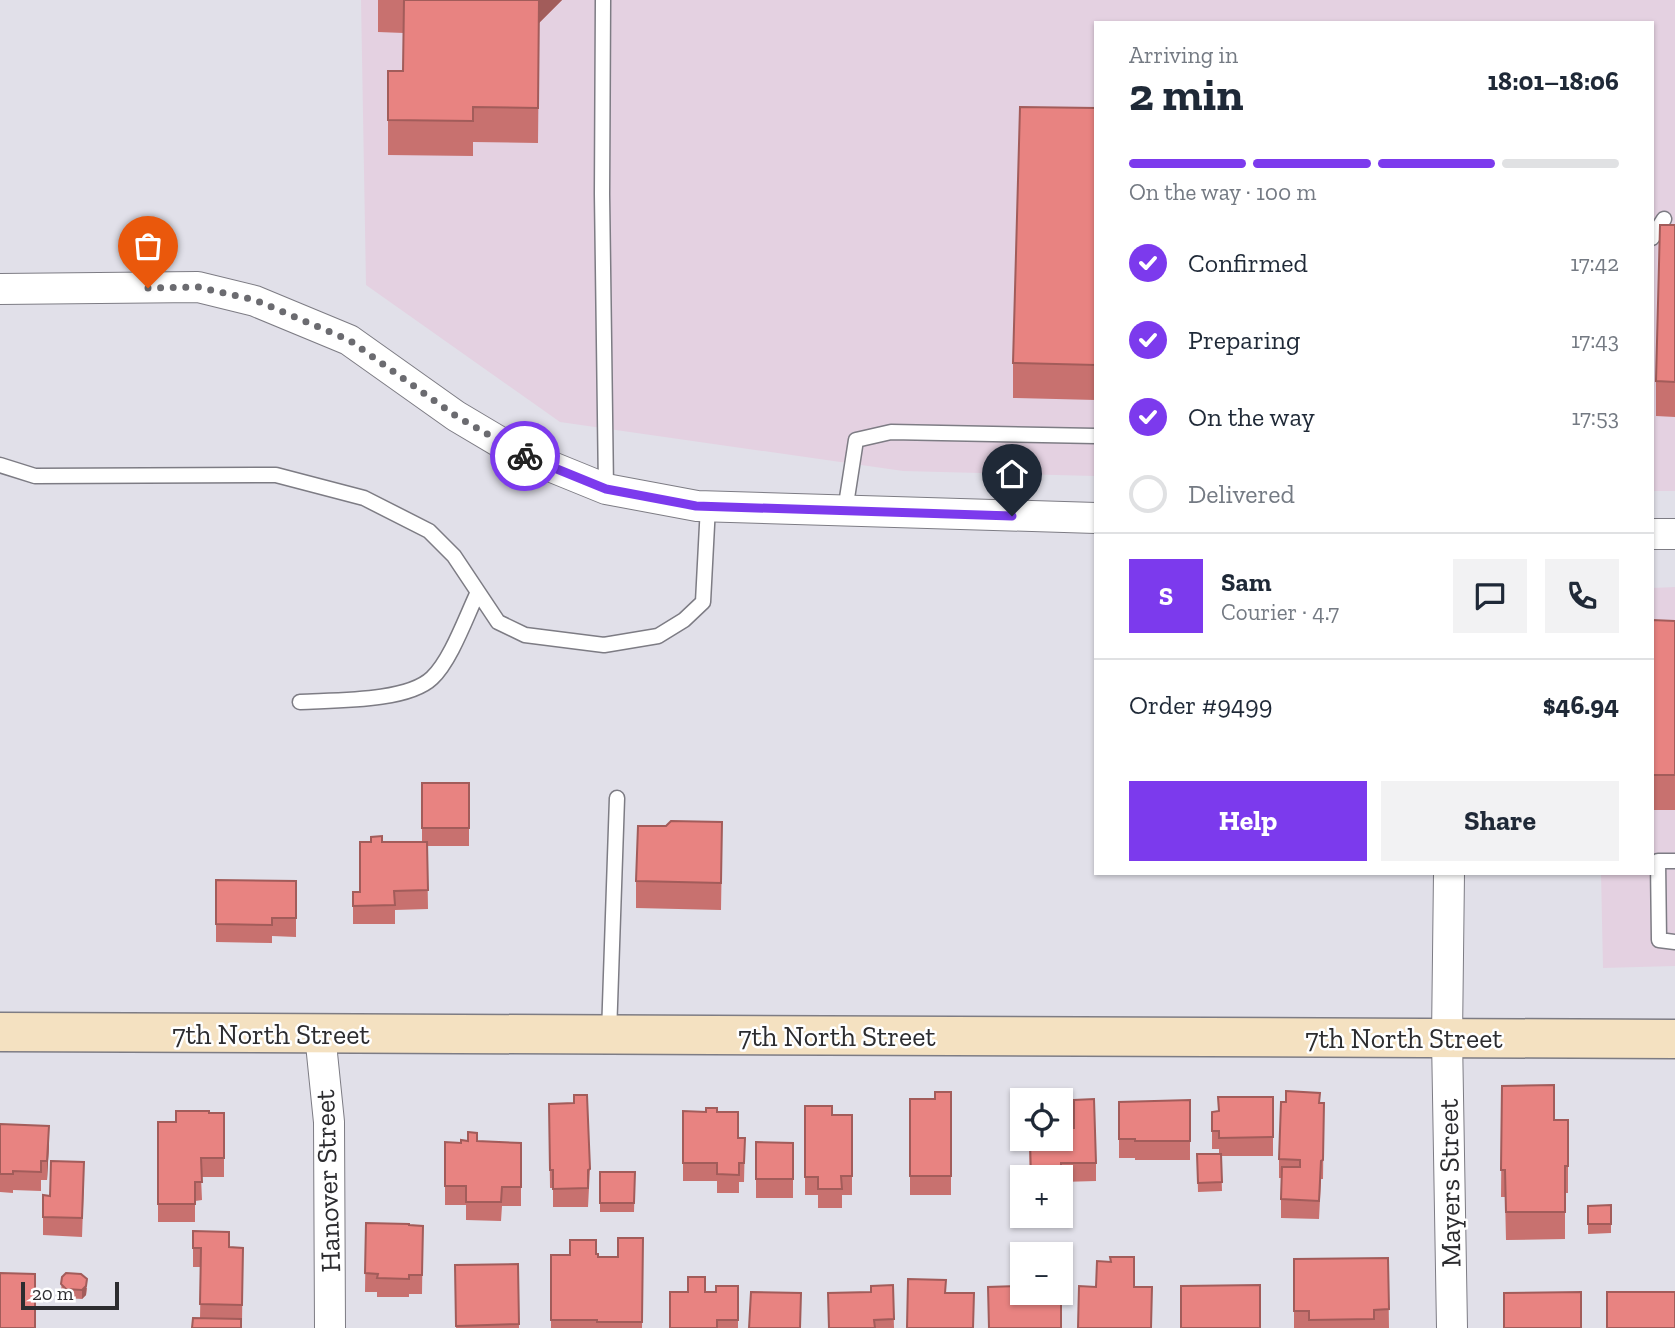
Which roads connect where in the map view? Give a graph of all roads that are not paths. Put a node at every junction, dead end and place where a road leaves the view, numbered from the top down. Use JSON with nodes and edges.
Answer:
{"nodes":[{"id":1,"x":603,"y":0,"type":"edge"},
{"id":2,"x":1664,"y":219,"type":"dead end"},
{"id":3,"x":1654,"y":235,"type":"edge"},
{"id":4,"x":0,"y":289,"type":"edge"},
{"id":5,"x":1094,"y":436,"type":"edge"},
{"id":6,"x":0,"y":465,"type":"edge"},
{"id":7,"x":606,"y":489,"type":"junction"},
{"id":8,"x":708,"y":506,"type":"junction"},
{"id":9,"x":845,"y":511,"type":"junction"},
{"id":10,"x":1094,"y":518,"type":"edge"},
{"id":11,"x":1654,"y":534,"type":"edge"},
{"id":12,"x":1675,"y":534,"type":"edge"},
{"id":13,"x":478,"y":592,"type":"junction"},
{"id":14,"x":300,"y":702,"type":"dead end"},
{"id":15,"x":617,"y":799,"type":"dead end"},
{"id":16,"x":1675,"y":861,"type":"edge"},
{"id":17,"x":1449,"y":875,"type":"edge"},
{"id":18,"x":1675,"y":942,"type":"edge"},
{"id":19,"x":0,"y":1032,"type":"edge"},
{"id":20,"x":320,"y":1034,"type":"junction"},
{"id":21,"x":609,"y":1035,"type":"junction"},
{"id":22,"x":1447,"y":1038,"type":"junction"},
{"id":23,"x":1675,"y":1039,"type":"edge"},
{"id":24,"x":330,"y":1328,"type":"edge"},
{"id":25,"x":1452,"y":1328,"type":"edge"}],
"edges":[{"from":1,"to":7,"type":"lane"},
{"from":2,"to":3,"type":"lane"},
{"from":4,"to":7,"type":"street"},
{"from":5,"to":9,"type":"lane"},
{"from":6,"to":13,"type":"lane"},
{"from":7,"to":8,"type":"street"},
{"from":8,"to":9,"type":"street"},
{"from":8,"to":13,"type":"lane"},
{"from":9,"to":10,"type":"street"},
{"from":11,"to":12,"type":"street"},
{"from":13,"to":14,"type":"lane"},
{"from":15,"to":21,"type":"lane"},
{"from":16,"to":18,"type":"lane"},
{"from":17,"to":22,"type":"street","name":"Mayers Street"},
{"from":19,"to":20,"type":"street","name":"7th North Street"},
{"from":20,"to":21,"type":"street","name":"7th North Street"},
{"from":20,"to":24,"type":"street","name":"Hanover Street"},
{"from":21,"to":22,"type":"street","name":"7th North Street"},
{"from":22,"to":23,"type":"street","name":"7th North Street"},
{"from":22,"to":25,"type":"street","name":"Mayers Street"}]}
